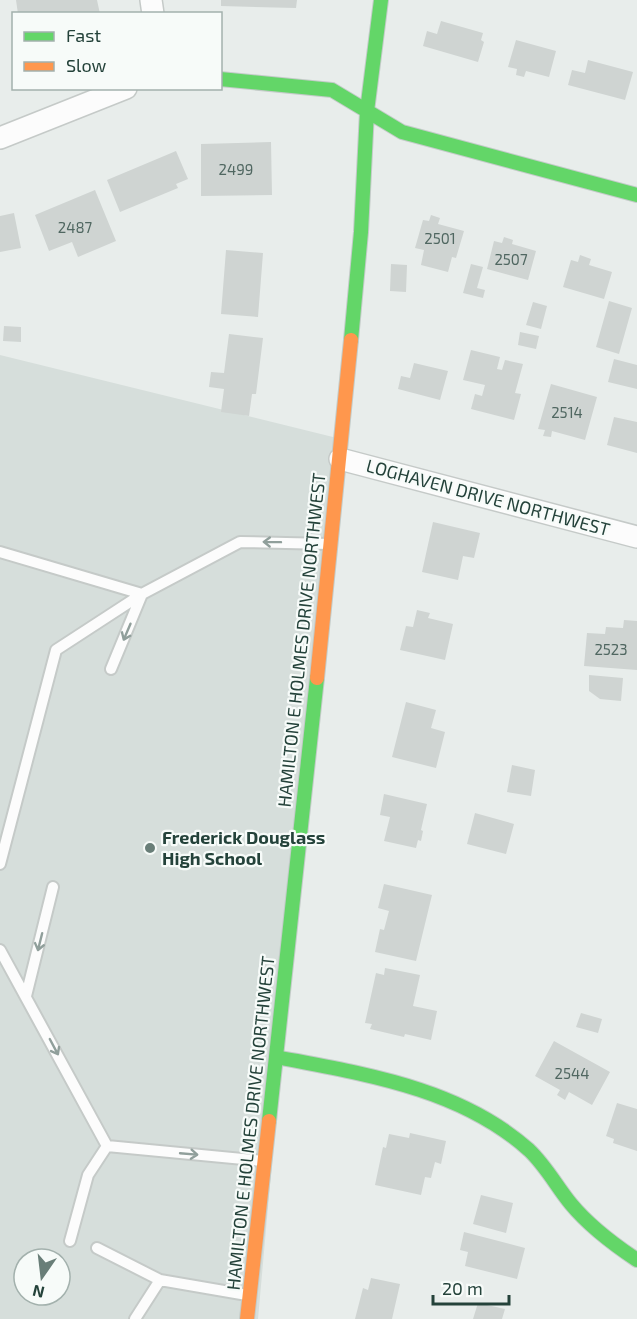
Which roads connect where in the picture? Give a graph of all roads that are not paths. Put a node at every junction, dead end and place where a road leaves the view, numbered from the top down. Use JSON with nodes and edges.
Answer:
{"nodes":[{"id":1,"x":381,"y":0,"type":"edge"},
{"id":2,"x":222,"y":79,"type":"edge"},
{"id":3,"x":121,"y":90,"type":"edge"},
{"id":4,"x":367,"y":111,"type":"junction"},
{"id":5,"x":0,"y":138,"type":"edge"},
{"id":6,"x":637,"y":195,"type":"edge"},
{"id":7,"x":340,"y":459,"type":"junction"},
{"id":8,"x":637,"y":537,"type":"edge"},
{"id":9,"x":331,"y":544,"type":"junction"},
{"id":10,"x":0,"y":552,"type":"edge"},
{"id":11,"x":142,"y":594,"type":"junction"},
{"id":12,"x":111,"y":669,"type":"dead end"},
{"id":13,"x":0,"y":864,"type":"edge"},
{"id":14,"x":53,"y":887,"type":"dead end"},
{"id":15,"x":0,"y":950,"type":"edge"},
{"id":16,"x":26,"y":996,"type":"junction"},
{"id":17,"x":276,"y":1057,"type":"junction"},
{"id":18,"x":107,"y":1146,"type":"junction"},
{"id":19,"x":265,"y":1161,"type":"junction"},
{"id":20,"x":70,"y":1241,"type":"dead end"},
{"id":21,"x":97,"y":1248,"type":"dead end"},
{"id":22,"x":637,"y":1260,"type":"edge"},
{"id":23,"x":160,"y":1280,"type":"junction"},
{"id":24,"x":250,"y":1296,"type":"junction"},
{"id":25,"x":135,"y":1319,"type":"edge"},
{"id":26,"x":248,"y":1319,"type":"edge"}],
"edges":[{"from":1,"to":4,"type":"main road","name":"HAMILTON E HOLMES DRIVE NORTHWEST"},
{"from":2,"to":4,"type":"main road"},
{"from":3,"to":5,"type":"street"},
{"from":4,"to":6,"type":"main road"},
{"from":4,"to":7,"type":"main road","name":"HAMILTON E HOLMES DRIVE NORTHWEST"},
{"from":7,"to":8,"type":"street","name":"LOGHAVEN DRIVE NORTHWEST"},
{"from":7,"to":9,"type":"main road","name":"HAMILTON E HOLMES DRIVE NORTHWEST"},
{"from":9,"to":11,"type":"lane","one_way":true},
{"from":9,"to":17,"type":"main road","name":"HAMILTON E HOLMES DRIVE NORTHWEST"},
{"from":10,"to":11,"type":"lane"},
{"from":11,"to":12,"type":"lane","one_way":true},
{"from":11,"to":13,"type":"lane"},
{"from":14,"to":16,"type":"lane","one_way":true},
{"from":15,"to":16,"type":"lane"},
{"from":16,"to":18,"type":"lane","one_way":true},
{"from":17,"to":19,"type":"main road","name":"HAMILTON E HOLMES DRIVE NORTHWEST"},
{"from":17,"to":22,"type":"main road"},
{"from":18,"to":19,"type":"lane","one_way":true},
{"from":18,"to":20,"type":"lane"},
{"from":19,"to":24,"type":"main road","name":"HAMILTON E HOLMES DRIVE NORTHWEST"},
{"from":21,"to":23,"type":"lane"},
{"from":23,"to":24,"type":"lane"},
{"from":23,"to":25,"type":"lane"},
{"from":24,"to":26,"type":"main road","name":"HAMILTON E HOLMES DRIVE NORTHWEST"}]}
